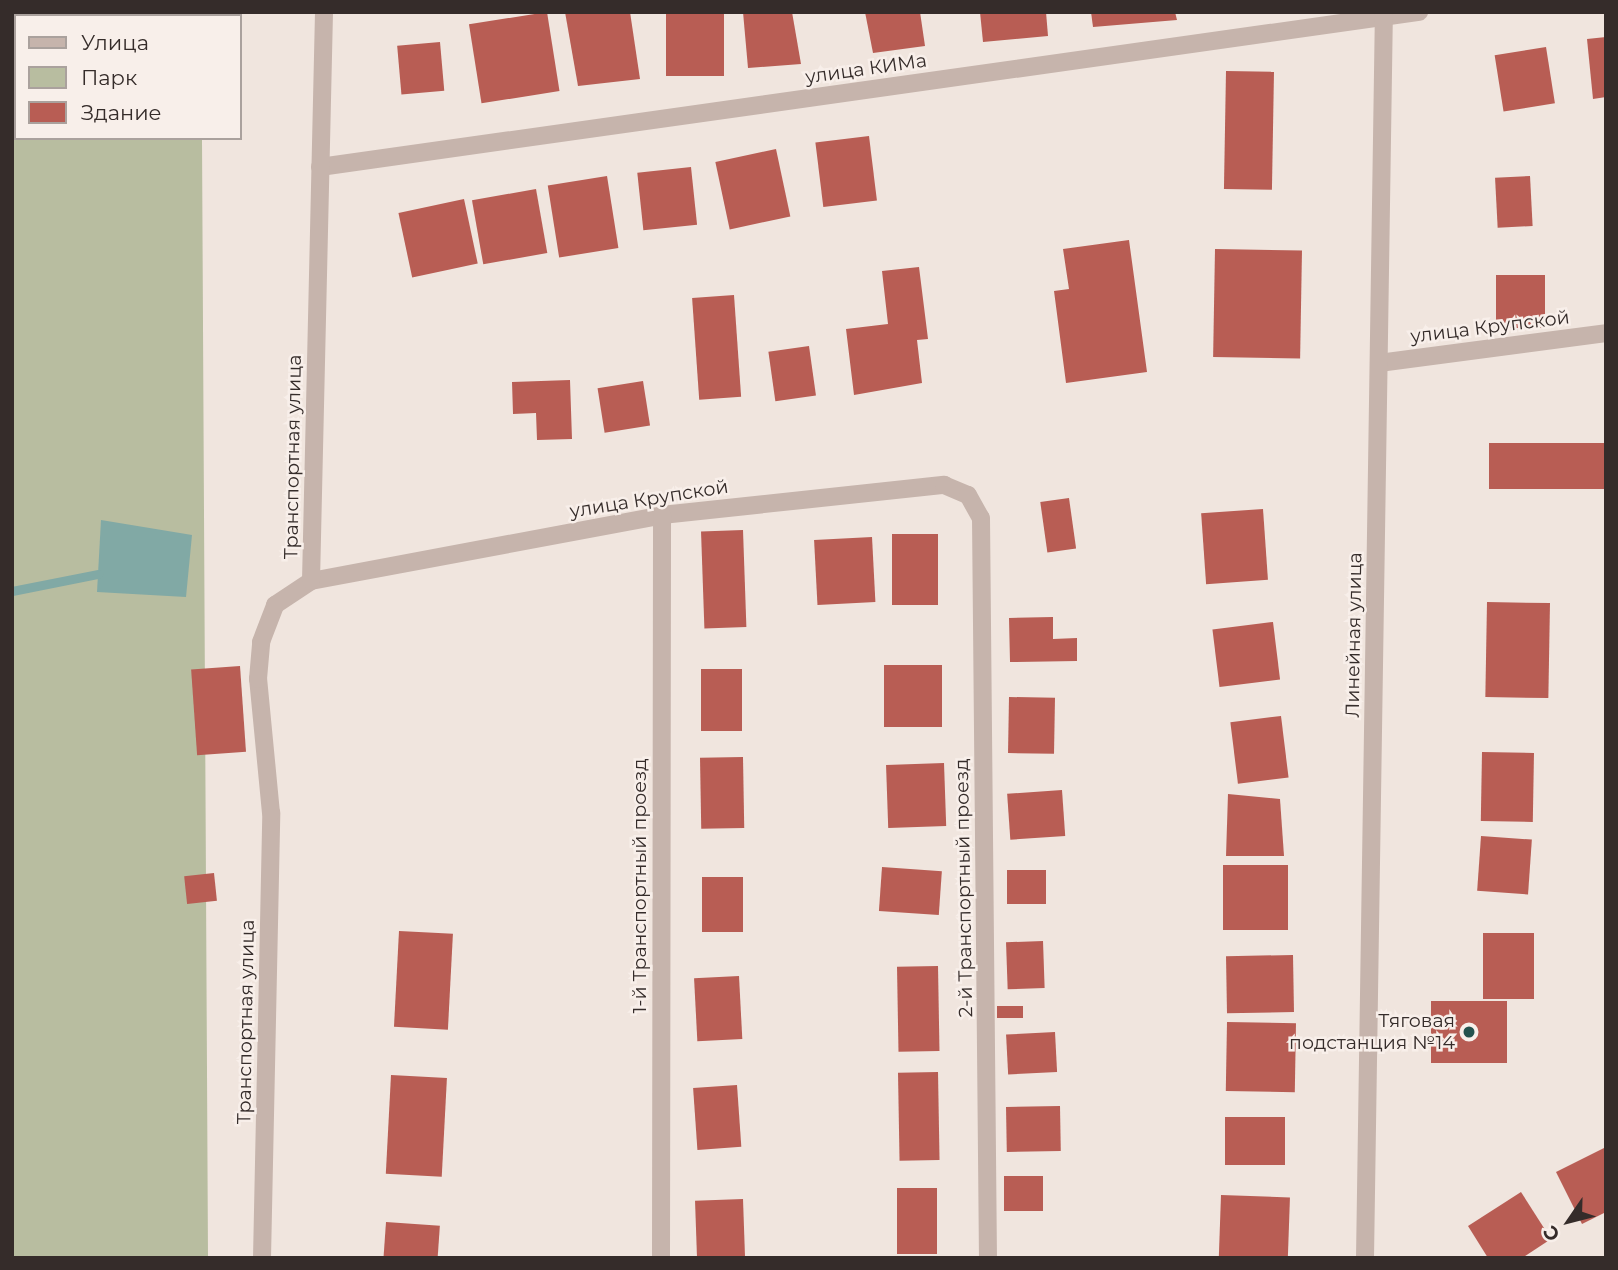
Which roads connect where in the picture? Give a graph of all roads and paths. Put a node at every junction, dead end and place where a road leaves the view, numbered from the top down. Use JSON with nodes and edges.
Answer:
{"nodes":[{"id":1,"x":324,"y":12,"type":"edge"},
{"id":2,"x":1419,"y":12,"type":"edge"},
{"id":3,"x":1384,"y":14,"type":"edge"},
{"id":4,"x":320,"y":167,"type":"junction"},
{"id":5,"x":1606,"y":333,"type":"edge"},
{"id":6,"x":1379,"y":363,"type":"junction"},
{"id":7,"x":662,"y":515,"type":"junction"},
{"id":8,"x":981,"y":518,"type":"joint"},
{"id":9,"x":311,"y":581,"type":"junction"},
{"id":10,"x":262,"y":1258,"type":"edge"},
{"id":11,"x":661,"y":1258,"type":"edge"},
{"id":12,"x":988,"y":1258,"type":"edge"},
{"id":13,"x":1365,"y":1258,"type":"edge"}],
"edges":[{"from":1,"to":4,"type":"street","name":"Транспортная улица"},
{"from":2,"to":3,"type":"street","name":"улица КИМа"},
{"from":3,"to":4,"type":"street","name":"улица КИМа"},
{"from":3,"to":6,"type":"street","name":"Линейная улица"},
{"from":4,"to":9,"type":"street","name":"Транспортная улица"},
{"from":5,"to":6,"type":"street","name":"улица Крупской"},
{"from":6,"to":13,"type":"street","name":"Линейная улица"},
{"from":7,"to":8,"type":"street","name":"улица Крупской"},
{"from":7,"to":9,"type":"street","name":"улица Крупской"},
{"from":7,"to":11,"type":"street","name":"1-й Транспортный проезд"},
{"from":8,"to":12,"type":"street","name":"2-й Транспортный проезд"},
{"from":9,"to":10,"type":"street","name":"Транспортная улица"}]}
